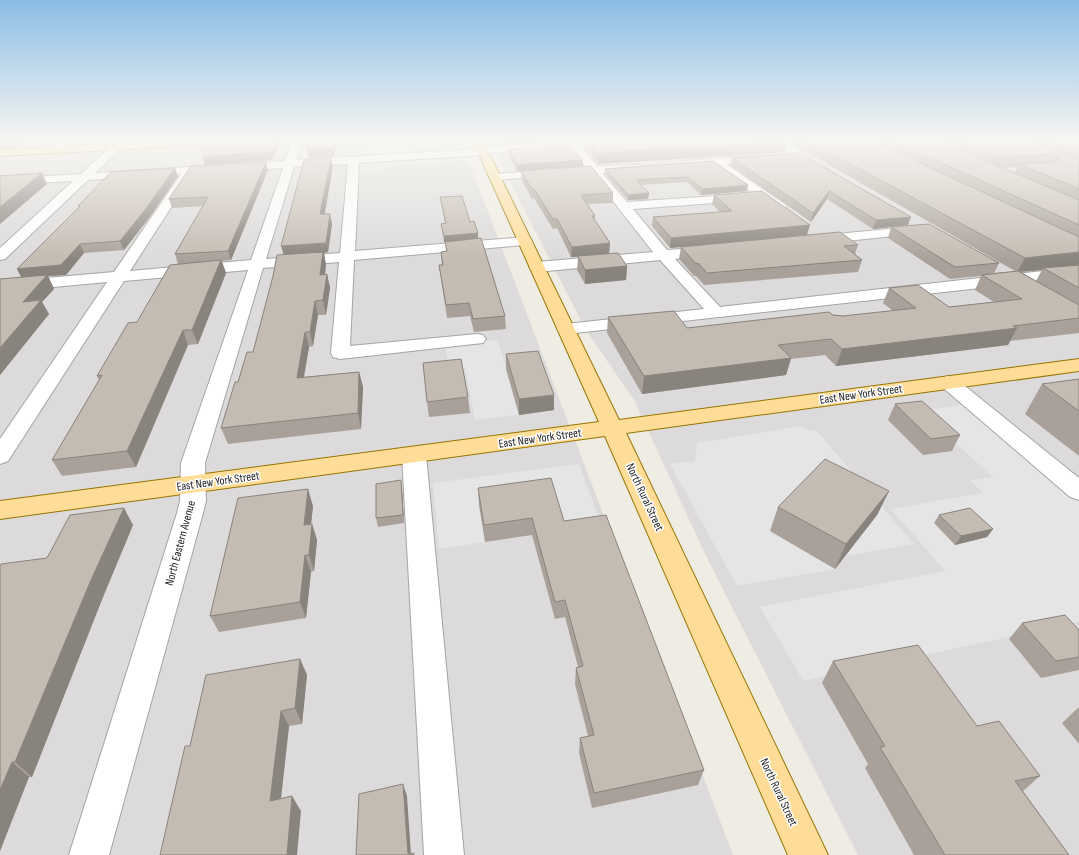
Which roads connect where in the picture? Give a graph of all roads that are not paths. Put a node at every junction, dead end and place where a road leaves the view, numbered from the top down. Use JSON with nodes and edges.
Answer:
{"nodes":[{"id":1,"x":16,"y":181,"type":"edge"},
{"id":2,"x":80,"y":181,"type":"edge"},
{"id":3,"x":182,"y":181,"type":"edge"},
{"id":4,"x":284,"y":181,"type":"edge"},
{"id":5,"x":352,"y":181,"type":"edge"},
{"id":6,"x":497,"y":181,"type":"edge"},
{"id":7,"x":603,"y":181,"type":"edge"},
{"id":8,"x":743,"y":181,"type":"edge"},
{"id":9,"x":0,"y":182,"type":"edge"},
{"id":10,"x":763,"y":195,"type":"junction"},
{"id":11,"x":623,"y":206,"type":"junction"},
{"id":12,"x":794,"y":217,"type":"edge"},
{"id":13,"x":908,"y":218,"type":"edge"},
{"id":14,"x":812,"y":230,"type":"dead end"},
{"id":15,"x":824,"y":239,"type":"junction"},
{"id":16,"x":525,"y":242,"type":"junction"},
{"id":17,"x":802,"y":242,"type":"edge"},
{"id":18,"x":725,"y":249,"type":"edge"},
{"id":19,"x":664,"y":255,"type":"junction"},
{"id":20,"x":0,"y":256,"type":"edge"},
{"id":21,"x":346,"y":257,"type":"junction"},
{"id":22,"x":257,"y":265,"type":"junction"},
{"id":23,"x":537,"y":267,"type":"junction"},
{"id":24,"x":994,"y":267,"type":"edge"},
{"id":25,"x":1079,"y":272,"type":"edge"},
{"id":26,"x":120,"y":277,"type":"junction"},
{"id":27,"x":1013,"y":279,"type":"junction"},
{"id":28,"x":0,"y":287,"type":"edge"},
{"id":29,"x":1033,"y":290,"type":"edge"},
{"id":30,"x":716,"y":312,"type":"junction"},
{"id":31,"x":566,"y":329,"type":"junction"},
{"id":32,"x":477,"y":338,"type":"dead end"},
{"id":33,"x":1079,"y":365,"type":"edge"},
{"id":34,"x":948,"y":382,"type":"junction"},
{"id":35,"x":612,"y":428,"type":"junction"},
{"id":36,"x":414,"y":455,"type":"junction"},
{"id":37,"x":0,"y":456,"type":"edge"},
{"id":38,"x":193,"y":484,"type":"junction"},
{"id":39,"x":1079,"y":491,"type":"edge"},
{"id":40,"x":0,"y":510,"type":"edge"},
{"id":41,"x":89,"y":855,"type":"edge"},
{"id":42,"x":444,"y":855,"type":"edge"},
{"id":43,"x":808,"y":855,"type":"edge"}],
"edges":[{"from":1,"to":9,"type":"street"},
{"from":2,"to":20,"type":"street"},
{"from":3,"to":26,"type":"street"},
{"from":4,"to":22,"type":"street","name":"North Eastern Avenue"},
{"from":5,"to":21,"type":"street"},
{"from":6,"to":16,"type":"main road","name":"North Rural Street"},
{"from":7,"to":11,"type":"street"},
{"from":8,"to":10,"type":"street"},
{"from":10,"to":11,"type":"street"},
{"from":10,"to":12,"type":"street"},
{"from":11,"to":19,"type":"street"},
{"from":13,"to":15,"type":"street"},
{"from":14,"to":15,"type":"street"},
{"from":15,"to":17,"type":"street"},
{"from":16,"to":21,"type":"street"},
{"from":16,"to":23,"type":"main road","name":"North Rural Street"},
{"from":18,"to":19,"type":"street"},
{"from":19,"to":23,"type":"street"},
{"from":19,"to":30,"type":"street"},
{"from":21,"to":22,"type":"street"},
{"from":21,"to":32,"type":"street"},
{"from":22,"to":26,"type":"street"},
{"from":22,"to":38,"type":"street","name":"North Eastern Avenue"},
{"from":23,"to":31,"type":"main road","name":"North Rural Street"},
{"from":24,"to":27,"type":"street"},
{"from":25,"to":27,"type":"street"},
{"from":26,"to":28,"type":"street"},
{"from":26,"to":37,"type":"street"},
{"from":27,"to":29,"type":"street"},
{"from":27,"to":30,"type":"street"},
{"from":30,"to":31,"type":"street"},
{"from":31,"to":35,"type":"main road","name":"North Rural Street"},
{"from":33,"to":34,"type":"main road","name":"East New York Street"},
{"from":34,"to":35,"type":"main road","name":"East New York Street"},
{"from":34,"to":39,"type":"street"},
{"from":35,"to":36,"type":"main road","name":"East New York Street"},
{"from":35,"to":43,"type":"main road","name":"North Rural Street"},
{"from":36,"to":38,"type":"main road","name":"East New York Street"},
{"from":36,"to":42,"type":"street"},
{"from":38,"to":40,"type":"main road","name":"East New York Street"},
{"from":38,"to":41,"type":"street","name":"North Eastern Avenue"}]}
